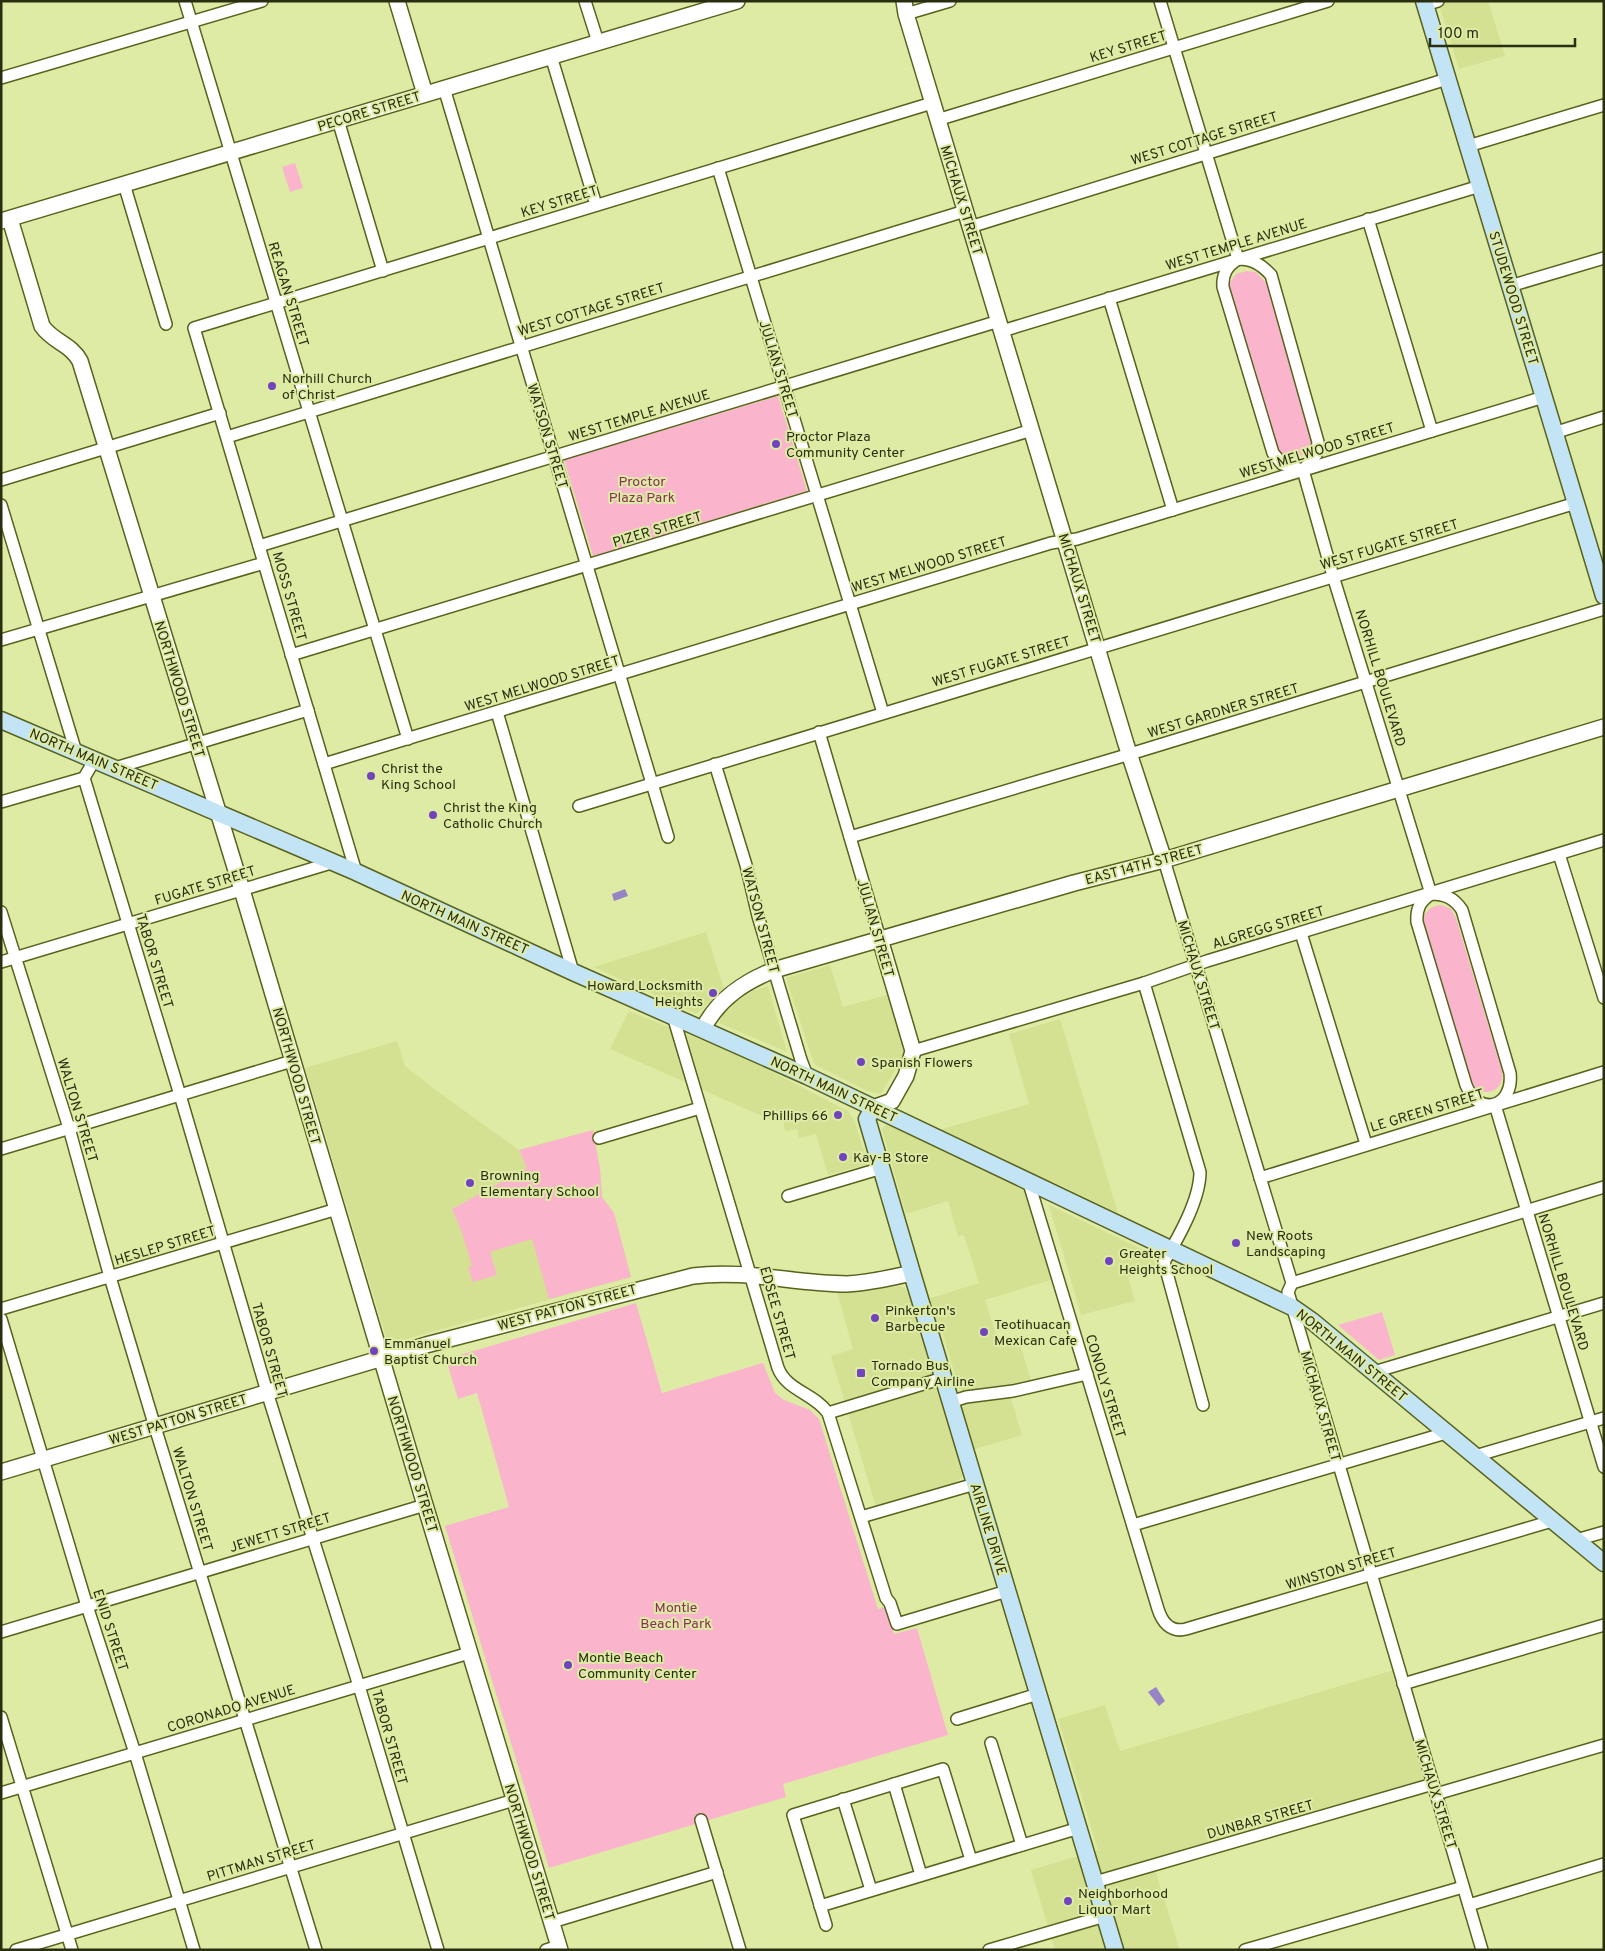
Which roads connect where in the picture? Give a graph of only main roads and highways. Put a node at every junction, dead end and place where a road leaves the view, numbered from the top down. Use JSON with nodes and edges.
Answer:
{"nodes":[{"id":1,"x":1429,"y":3,"type":"edge"},
{"id":2,"x":1600,"y":573,"type":"edge"},
{"id":3,"x":1604,"y":596,"type":"edge"},
{"id":4,"x":1,"y":720,"type":"edge"},
{"id":5,"x":873,"y":1108,"type":"junction"},
{"id":6,"x":1604,"y":1563,"type":"edge"},
{"id":7,"x":1115,"y":1950,"type":"edge"}],
"edges":[{"from":1,"to":2,"type":"main road","name":"STUDEWOOD STREET"},
{"from":2,"to":3,"type":"main road","name":"STUDEWOOD STREET"},
{"from":4,"to":5,"type":"main road","name":"NORTH MAIN STREET"},
{"from":5,"to":6,"type":"main road","name":"NORTH MAIN STREET"},
{"from":5,"to":7,"type":"main road","name":"AIRLINE DRIVE"}]}
